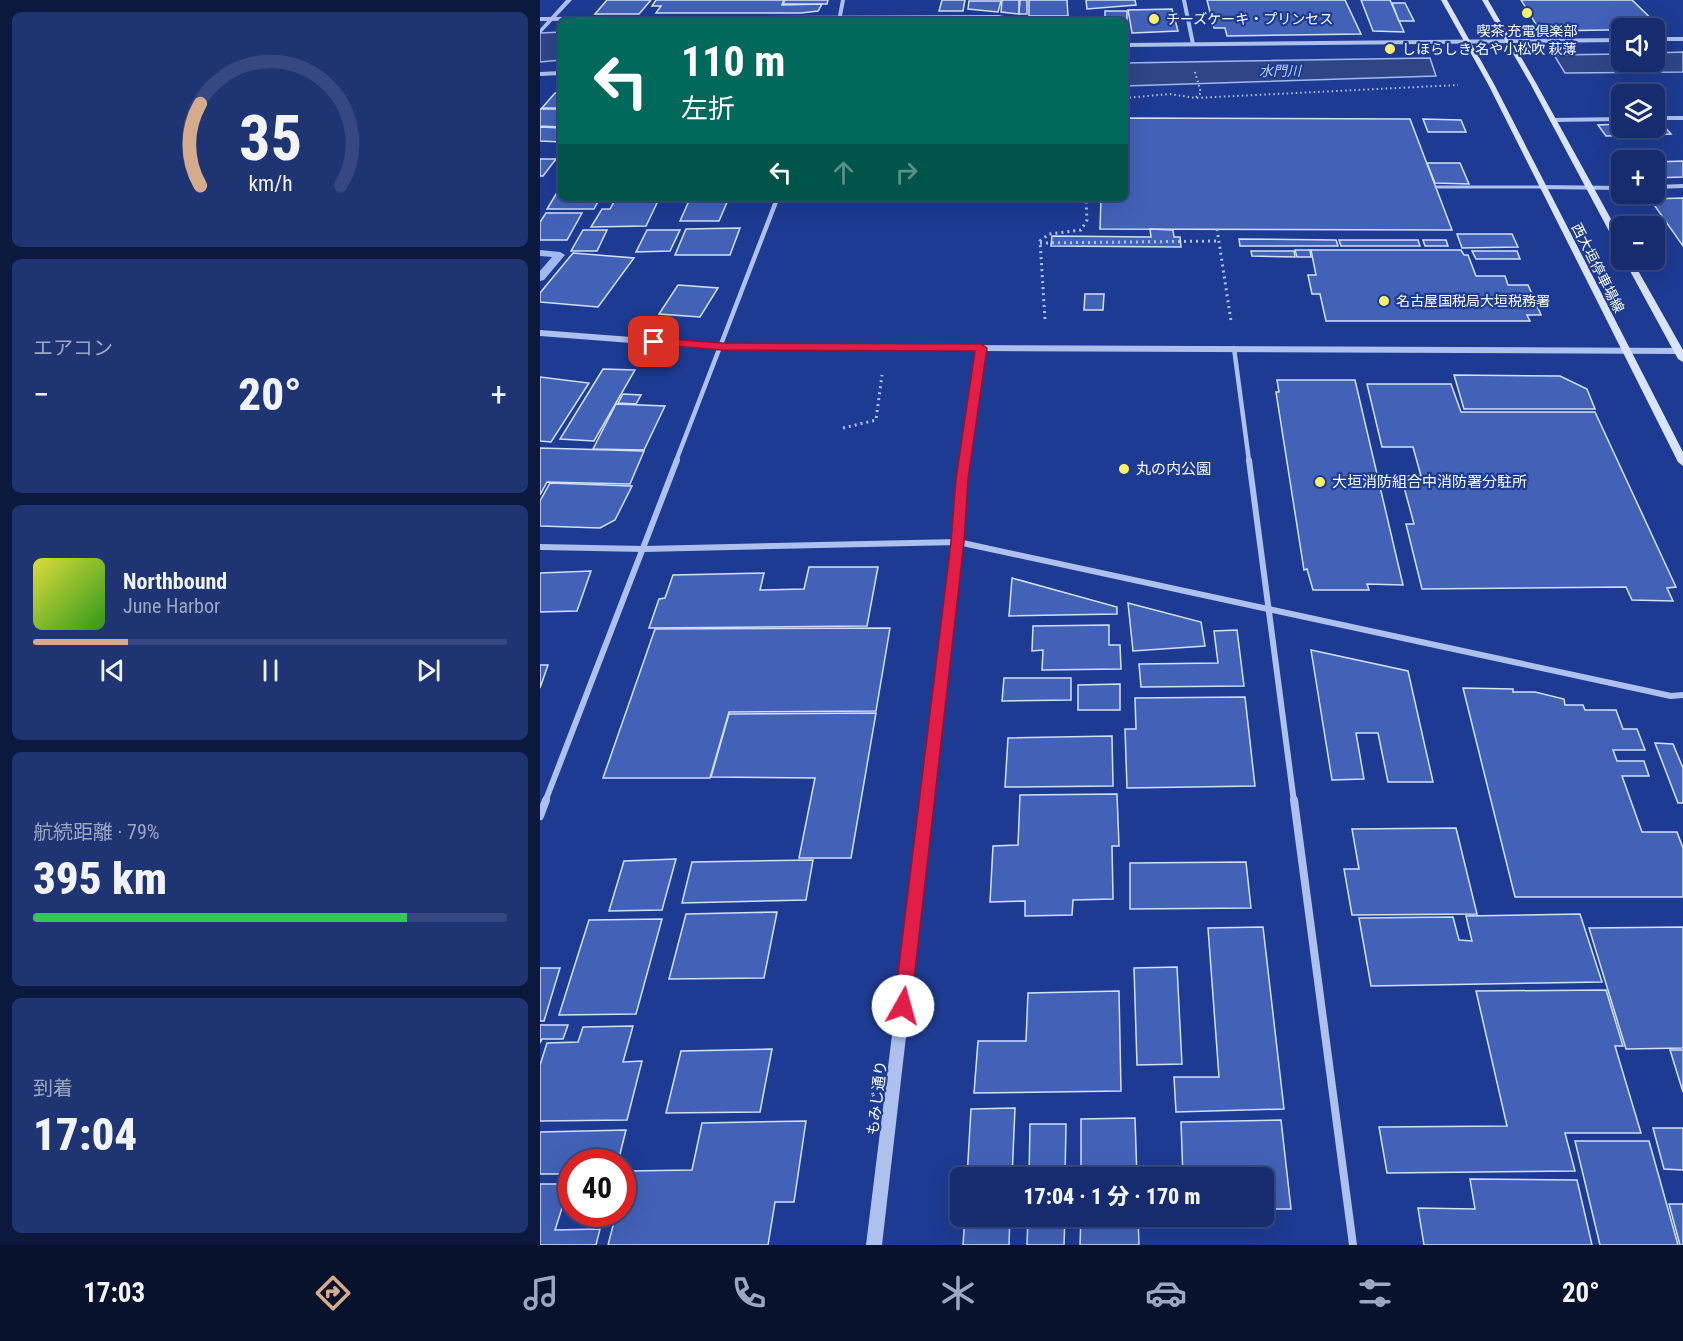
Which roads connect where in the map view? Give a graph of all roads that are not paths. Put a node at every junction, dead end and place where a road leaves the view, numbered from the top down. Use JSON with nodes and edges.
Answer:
{"nodes":[{"id":1,"x":569,"y":0,"type":"edge"},
{"id":2,"x":843,"y":0,"type":"edge"},
{"id":3,"x":1184,"y":0,"type":"edge"},
{"id":4,"x":1444,"y":0,"type":"edge"},
{"id":5,"x":1485,"y":0,"type":"edge"},
{"id":6,"x":839,"y":18,"type":"edge"},
{"id":7,"x":918,"y":18,"type":"edge"},
{"id":8,"x":1004,"y":18,"type":"edge"},
{"id":9,"x":540,"y":19,"type":"edge"},
{"id":10,"x":551,"y":19,"type":"junction"},
{"id":11,"x":558,"y":19,"type":"edge"},
{"id":12,"x":542,"y":29,"type":"edge"},
{"id":13,"x":1665,"y":39,"type":"edge"},
{"id":14,"x":1683,"y":39,"type":"edge"},
{"id":15,"x":1611,"y":40,"type":"edge"},
{"id":16,"x":1467,"y":41,"type":"junction"},
{"id":17,"x":1508,"y":41,"type":"junction"},
{"id":18,"x":1193,"y":44,"type":"junction"},
{"id":19,"x":1128,"y":45,"type":"edge"},
{"id":20,"x":558,"y":73,"type":"edge"},
{"id":21,"x":540,"y":74,"type":"edge"},
{"id":22,"x":1665,"y":118,"type":"edge"},
{"id":23,"x":1683,"y":118,"type":"edge"},
{"id":24,"x":1611,"y":119,"type":"edge"},
{"id":25,"x":1552,"y":120,"type":"junction"},
{"id":26,"x":1683,"y":186,"type":"edge"},
{"id":27,"x":1436,"y":187,"type":"dead end"},
{"id":28,"x":1541,"y":187,"type":"junction"},
{"id":29,"x":1665,"y":187,"type":"edge"},
{"id":30,"x":1588,"y":188,"type":"junction"},
{"id":31,"x":1611,"y":188,"type":"edge"},
{"id":32,"x":776,"y":201,"type":"edge"},
{"id":33,"x":1611,"y":229,"type":"edge"},
{"id":34,"x":1634,"y":270,"type":"edge"},
{"id":35,"x":540,"y":333,"type":"edge"},
{"id":36,"x":722,"y":346,"type":"junction"},
{"id":37,"x":981,"y":348,"type":"junction"},
{"id":38,"x":1234,"y":348,"type":"junction"},
{"id":39,"x":1626,"y":352,"type":"junction"},
{"id":40,"x":1681,"y":354,"type":"edge"},
{"id":41,"x":1683,"y":462,"type":"edge"},
{"id":42,"x":958,"y":542,"type":"junction"},
{"id":43,"x":540,"y":547,"type":"edge"},
{"id":44,"x":644,"y":549,"type":"junction"},
{"id":45,"x":1268,"y":611,"type":"junction"},
{"id":46,"x":1683,"y":695,"type":"edge"},
{"id":47,"x":540,"y":816,"type":"edge"},
{"id":48,"x":874,"y":1245,"type":"edge"},
{"id":49,"x":1353,"y":1245,"type":"edge"}],
"edges":[{"from":1,"to":10,"type":"street"},
{"from":2,"to":6,"type":"street"},
{"from":3,"to":18,"type":"street"},
{"from":4,"to":16,"type":"main road"},
{"from":5,"to":17,"type":"main road"},
{"from":7,"to":8,"type":"street"},
{"from":9,"to":10,"type":"street"},
{"from":10,"to":11,"type":"street"},
{"from":10,"to":12,"type":"street"},
{"from":13,"to":14,"type":"street"},
{"from":15,"to":17,"type":"street"},
{"from":16,"to":17,"type":"street"},
{"from":16,"to":18,"type":"street"},
{"from":16,"to":28,"type":"main road","name":"西大垣停車場線"},
{"from":17,"to":25,"type":"main road","name":"西大垣停車場線"},
{"from":18,"to":19,"type":"street"},
{"from":20,"to":21,"type":"street"},
{"from":22,"to":23,"type":"street"},
{"from":24,"to":25,"type":"street"},
{"from":25,"to":30,"type":"main road","name":"西大垣停車場線"},
{"from":26,"to":29,"type":"street"},
{"from":27,"to":28,"type":"lane"},
{"from":28,"to":30,"type":"street"},
{"from":28,"to":39,"type":"main road","name":"西大垣停車場線"},
{"from":30,"to":31,"type":"street"},
{"from":30,"to":33,"type":"main road","name":"西大垣停車場線"},
{"from":32,"to":36,"type":"street"},
{"from":34,"to":40,"type":"main road","name":"西大垣停車場線"},
{"from":35,"to":36,"type":"street"},
{"from":36,"to":37,"type":"street"},
{"from":36,"to":44,"type":"street"},
{"from":37,"to":38,"type":"street"},
{"from":37,"to":42,"type":"street","name":"もみじ通り"},
{"from":38,"to":39,"type":"street"},
{"from":38,"to":45,"type":"street"},
{"from":39,"to":40,"type":"street"},
{"from":39,"to":41,"type":"main road","name":"西大垣停車場線"},
{"from":42,"to":44,"type":"street"},
{"from":42,"to":45,"type":"street"},
{"from":42,"to":48,"type":"street","name":"もみじ通り"},
{"from":43,"to":44,"type":"street"},
{"from":44,"to":47,"type":"street"},
{"from":45,"to":46,"type":"street"},
{"from":45,"to":49,"type":"street"}]}
